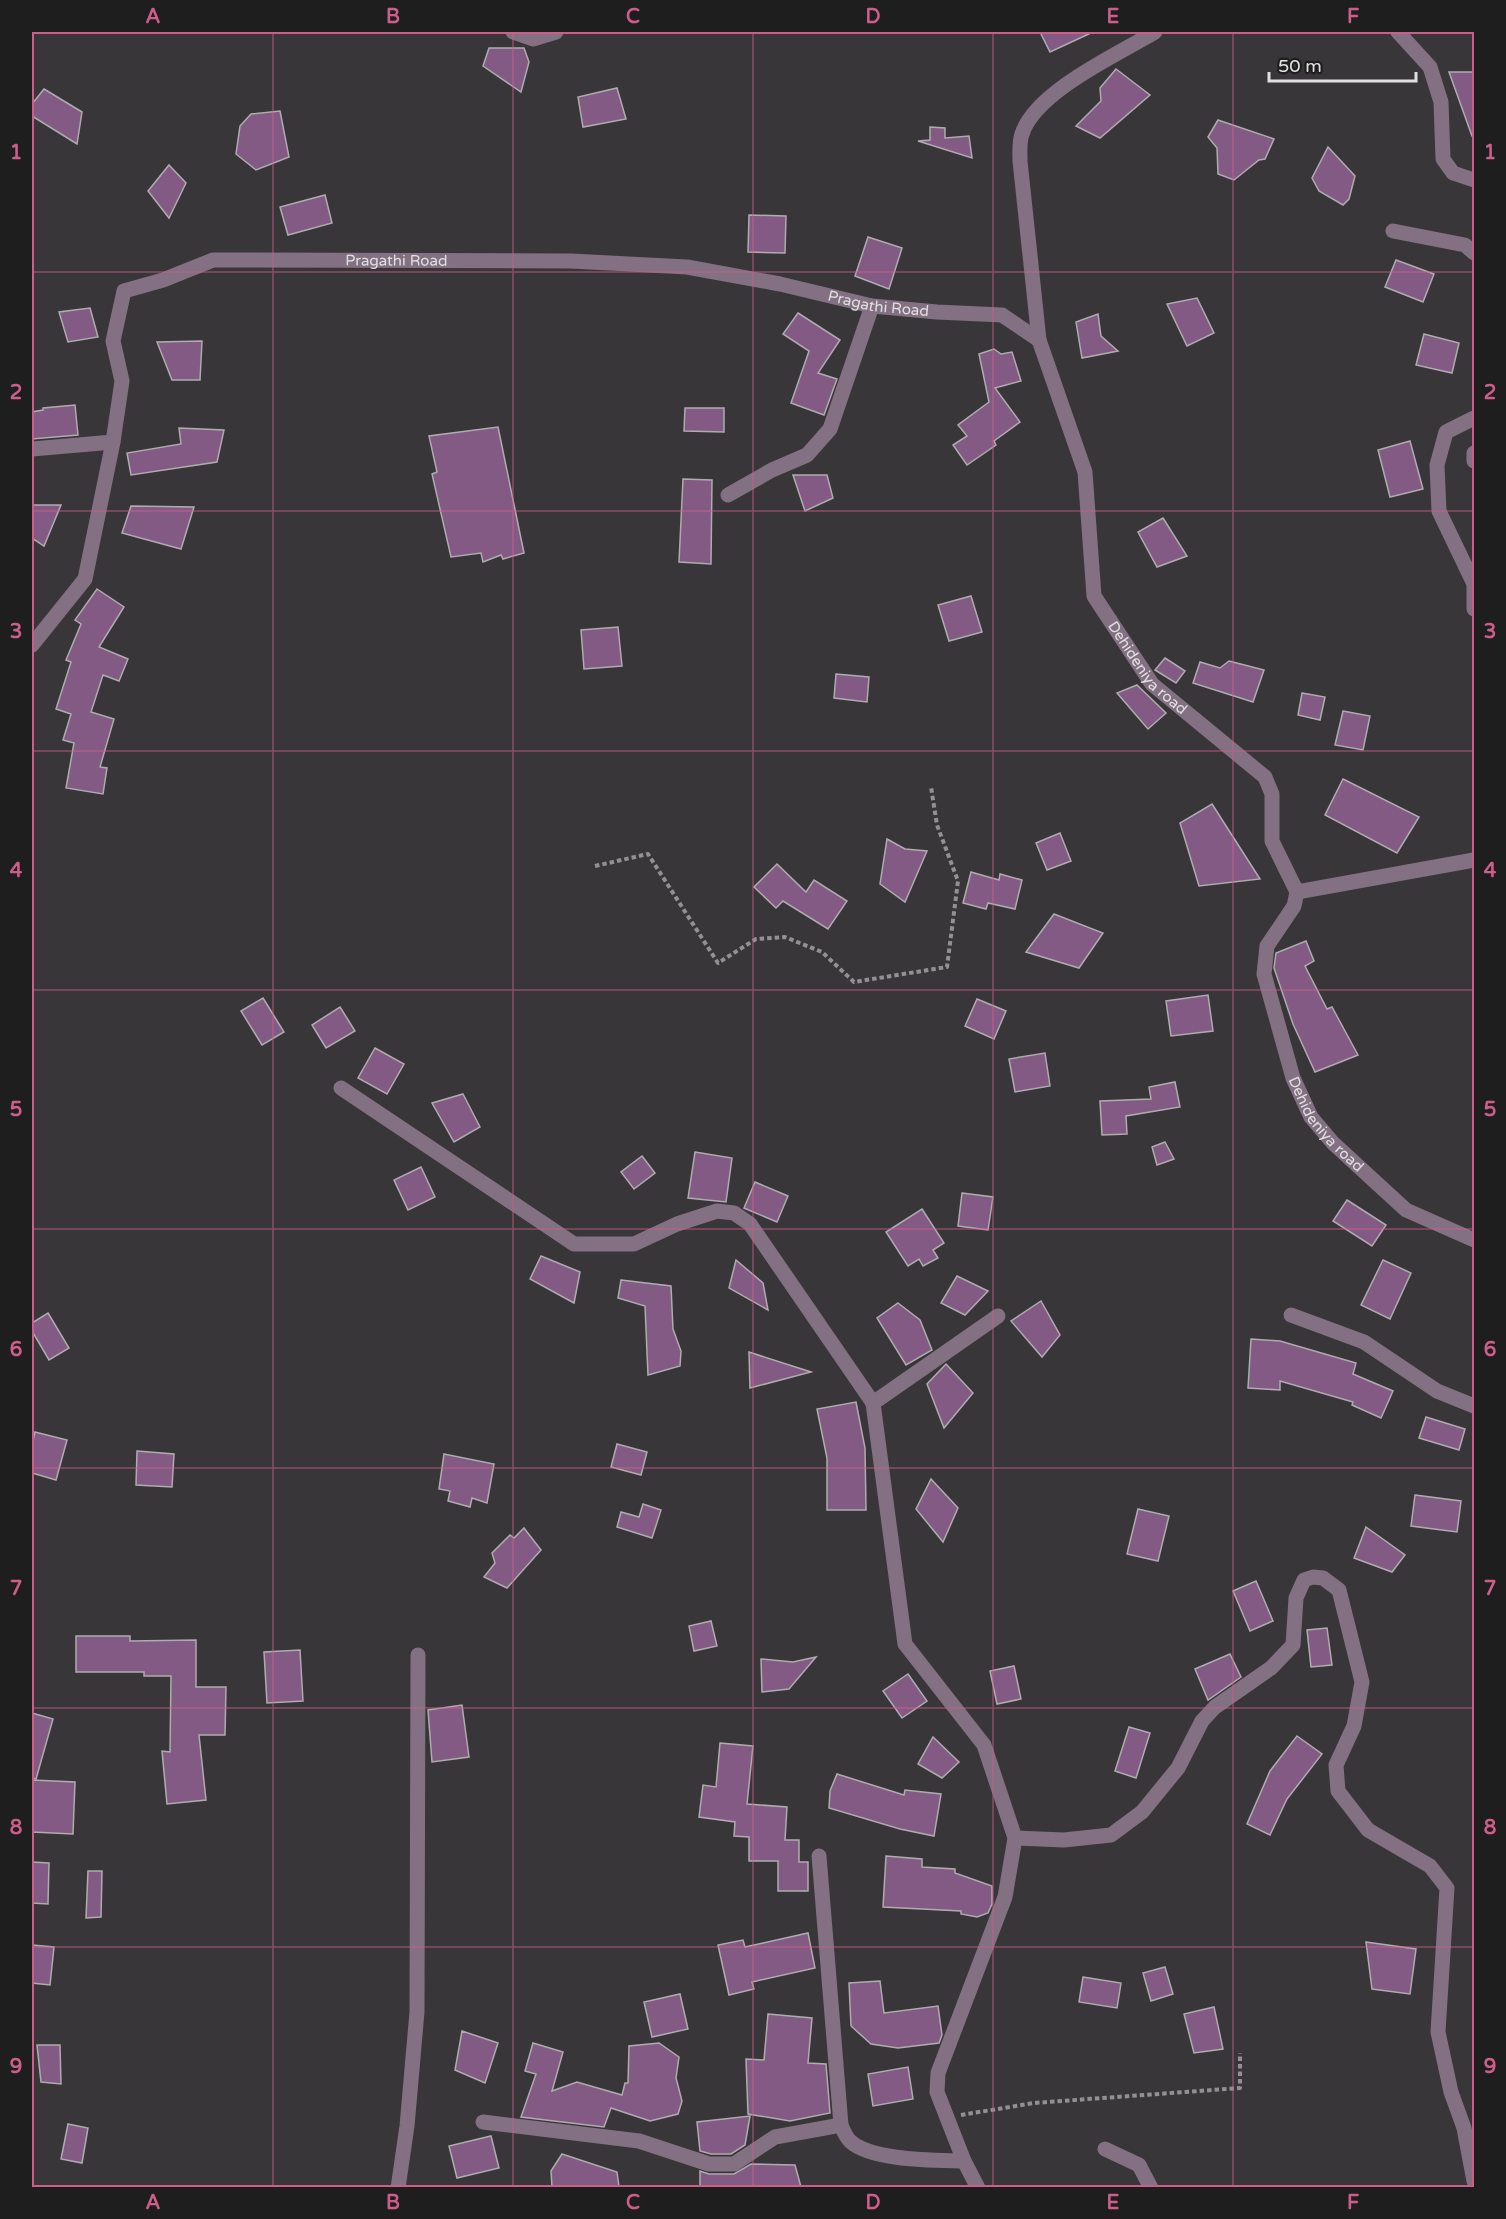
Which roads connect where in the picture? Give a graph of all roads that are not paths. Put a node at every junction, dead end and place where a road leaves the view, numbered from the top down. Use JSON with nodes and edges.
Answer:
{"nodes":[{"id":1,"x":513,"y":32,"type":"edge"},
{"id":2,"x":556,"y":32,"type":"edge"},
{"id":3,"x":1155,"y":32,"type":"edge"},
{"id":4,"x":1398,"y":32,"type":"edge"},
{"id":5,"x":1474,"y":180,"type":"edge"},
{"id":6,"x":1393,"y":231,"type":"dead end"},
{"id":7,"x":1474,"y":253,"type":"edge"},
{"id":8,"x":872,"y":306,"type":"junction"},
{"id":9,"x":1039,"y":340,"type":"junction"},
{"id":10,"x":1474,"y":418,"type":"edge"},
{"id":11,"x":113,"y":441,"type":"junction"},
{"id":12,"x":32,"y":449,"type":"edge"},
{"id":13,"x":1474,"y":453,"type":"edge"},
{"id":14,"x":1474,"y":461,"type":"edge"},
{"id":15,"x":728,"y":495,"type":"dead end"},
{"id":16,"x":1474,"y":609,"type":"edge"},
{"id":17,"x":32,"y":645,"type":"edge"},
{"id":18,"x":1474,"y":860,"type":"edge"},
{"id":19,"x":1297,"y":892,"type":"junction"},
{"id":20,"x":341,"y":1088,"type":"dead end"},
{"id":21,"x":1474,"y":1240,"type":"edge"},
{"id":22,"x":1291,"y":1315,"type":"dead end"},
{"id":23,"x":998,"y":1316,"type":"dead end"},
{"id":24,"x":873,"y":1403,"type":"junction"},
{"id":25,"x":1474,"y":1406,"type":"edge"},
{"id":26,"x":418,"y":1655,"type":"dead end"},
{"id":27,"x":1015,"y":1838,"type":"junction"},
{"id":28,"x":819,"y":1856,"type":"dead end"},
{"id":29,"x":483,"y":2121,"type":"dead end"},
{"id":30,"x":841,"y":2125,"type":"junction"},
{"id":31,"x":1105,"y":2149,"type":"dead end"},
{"id":32,"x":964,"y":2161,"type":"junction"},
{"id":33,"x":1474,"y":2181,"type":"edge"},
{"id":34,"x":398,"y":2187,"type":"edge"},
{"id":35,"x":978,"y":2187,"type":"edge"},
{"id":36,"x":1151,"y":2187,"type":"edge"}],
"edges":[{"from":1,"to":2,"type":"street"},
{"from":3,"to":9,"type":"street","name":"Dehideniya road"},
{"from":4,"to":5,"type":"street"},
{"from":6,"to":7,"type":"street"},
{"from":8,"to":9,"type":"street","name":"Pragathi Road"},
{"from":8,"to":11,"type":"street","name":"Pragathi Road"},
{"from":8,"to":15,"type":"street"},
{"from":9,"to":19,"type":"street","name":"Dehideniya road"},
{"from":10,"to":16,"type":"street"},
{"from":11,"to":12,"type":"street"},
{"from":11,"to":17,"type":"street","name":"Pragathi Road"},
{"from":13,"to":14,"type":"street"},
{"from":18,"to":19,"type":"street"},
{"from":19,"to":21,"type":"street","name":"Dehideniya road"},
{"from":20,"to":24,"type":"street"},
{"from":22,"to":25,"type":"street"},
{"from":23,"to":24,"type":"street"},
{"from":24,"to":27,"type":"street"},
{"from":26,"to":34,"type":"street"},
{"from":27,"to":32,"type":"street"},
{"from":27,"to":33,"type":"street"},
{"from":28,"to":30,"type":"street"},
{"from":29,"to":30,"type":"street"},
{"from":30,"to":32,"type":"street"},
{"from":31,"to":36,"type":"street"},
{"from":32,"to":35,"type":"street"}]}
